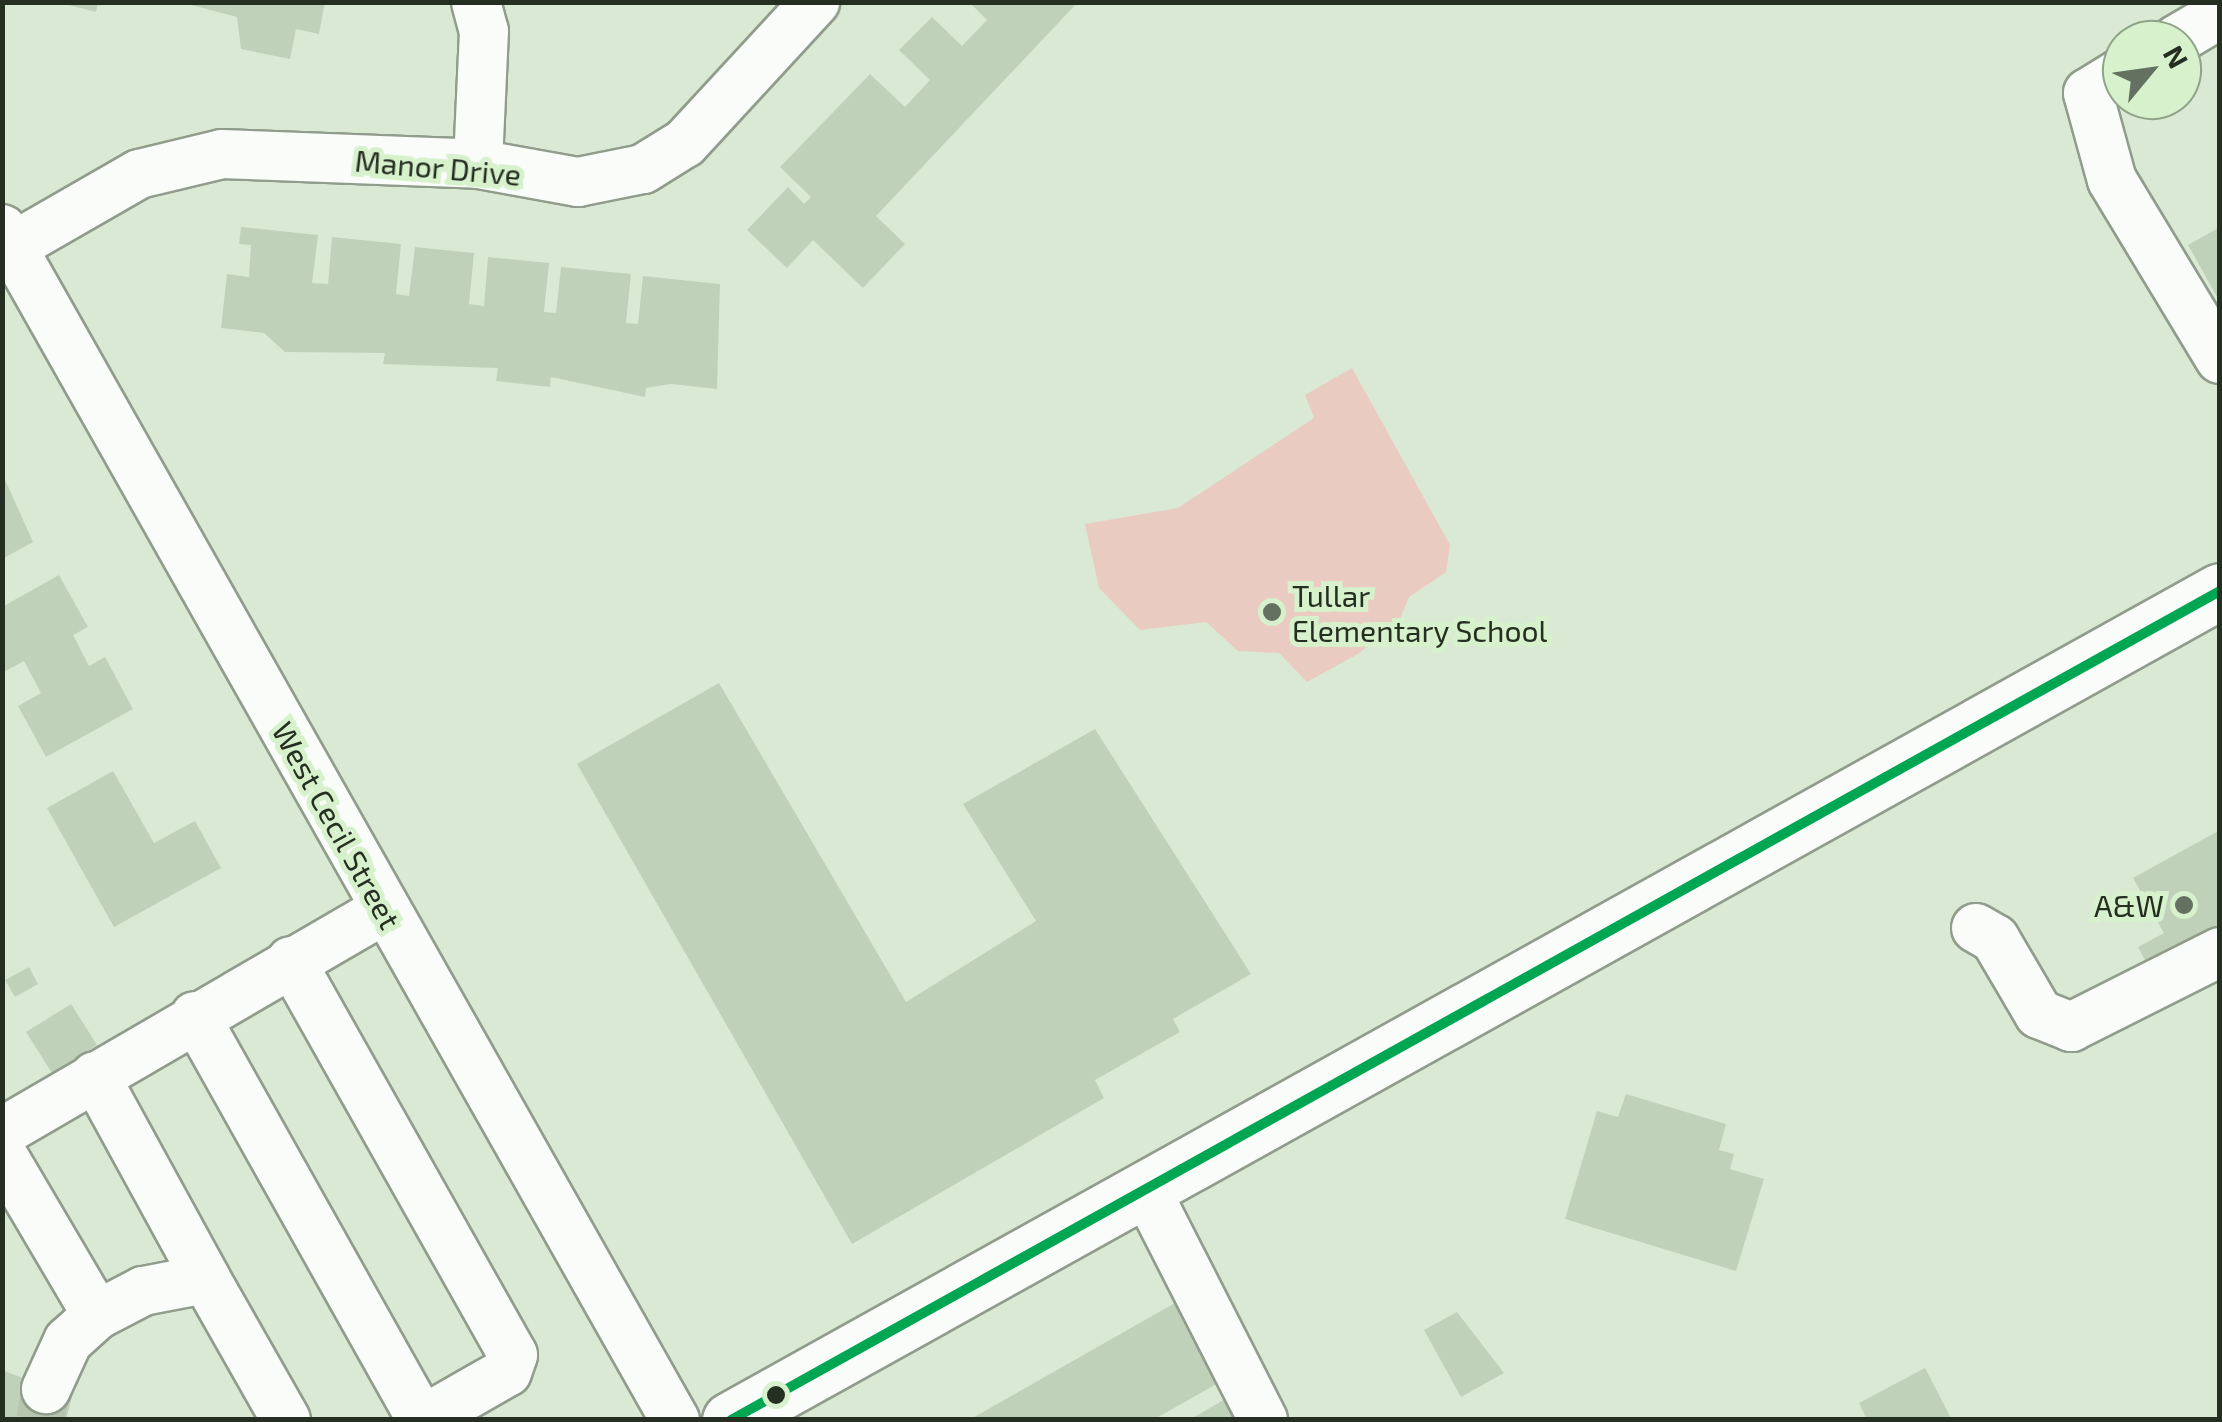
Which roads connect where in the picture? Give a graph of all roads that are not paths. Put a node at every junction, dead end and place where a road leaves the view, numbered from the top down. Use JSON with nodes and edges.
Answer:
{"nodes":[{"id":1,"x":476,"y":2,"type":"edge"},
{"id":2,"x":814,"y":2,"type":"edge"},
{"id":3,"x":2102,"y":84,"type":"edge"},
{"id":4,"x":478,"y":164,"type":"junction"},
{"id":5,"x":7,"y":238,"type":"edge"},
{"id":6,"x":2220,"y":359,"type":"edge"},
{"id":7,"x":2220,"y":591,"type":"edge"},
{"id":8,"x":383,"y":910,"type":"junction"},
{"id":9,"x":1976,"y":928,"type":"dead end"},
{"id":10,"x":2220,"y":952,"type":"edge"},
{"id":11,"x":291,"y":961,"type":"junction"},
{"id":12,"x":196,"y":1016,"type":"junction"},
{"id":13,"x":95,"y":1076,"type":"junction"},
{"id":14,"x":2,"y":1132,"type":"edge"},
{"id":15,"x":2,"y":1154,"type":"edge"},
{"id":16,"x":1146,"y":1190,"type":"junction"},
{"id":17,"x":206,"y":1279,"type":"junction"},
{"id":18,"x":97,"y":1315,"type":"junction"},
{"id":19,"x":46,"y":1390,"type":"tunnel mouth"},
{"id":20,"x":286,"y":1420,"type":"edge"},
{"id":21,"x":423,"y":1420,"type":"edge"},
{"id":22,"x":675,"y":1420,"type":"edge"},
{"id":23,"x":730,"y":1420,"type":"edge"},
{"id":24,"x":1262,"y":1420,"type":"edge"}],
"edges":[{"from":1,"to":4,"type":"street"},
{"from":2,"to":4,"type":"street","name":"Manor Drive"},
{"from":3,"to":6,"type":"street"},
{"from":4,"to":5,"type":"street","name":"Manor Drive"},
{"from":5,"to":8,"type":"street","name":"West Cecil Street"},
{"from":7,"to":16,"type":"main road"},
{"from":8,"to":11,"type":"street"},
{"from":8,"to":22,"type":"street","name":"West Cecil Street"},
{"from":9,"to":10,"type":"street"},
{"from":11,"to":12,"type":"street"},
{"from":11,"to":21,"type":"street"},
{"from":12,"to":13,"type":"street"},
{"from":12,"to":21,"type":"street"},
{"from":13,"to":14,"type":"street"},
{"from":13,"to":17,"type":"street"},
{"from":15,"to":18,"type":"street"},
{"from":16,"to":23,"type":"main road"},
{"from":16,"to":24,"type":"street"},
{"from":17,"to":18,"type":"street"},
{"from":17,"to":20,"type":"street"},
{"from":18,"to":19,"type":"street"}]}
